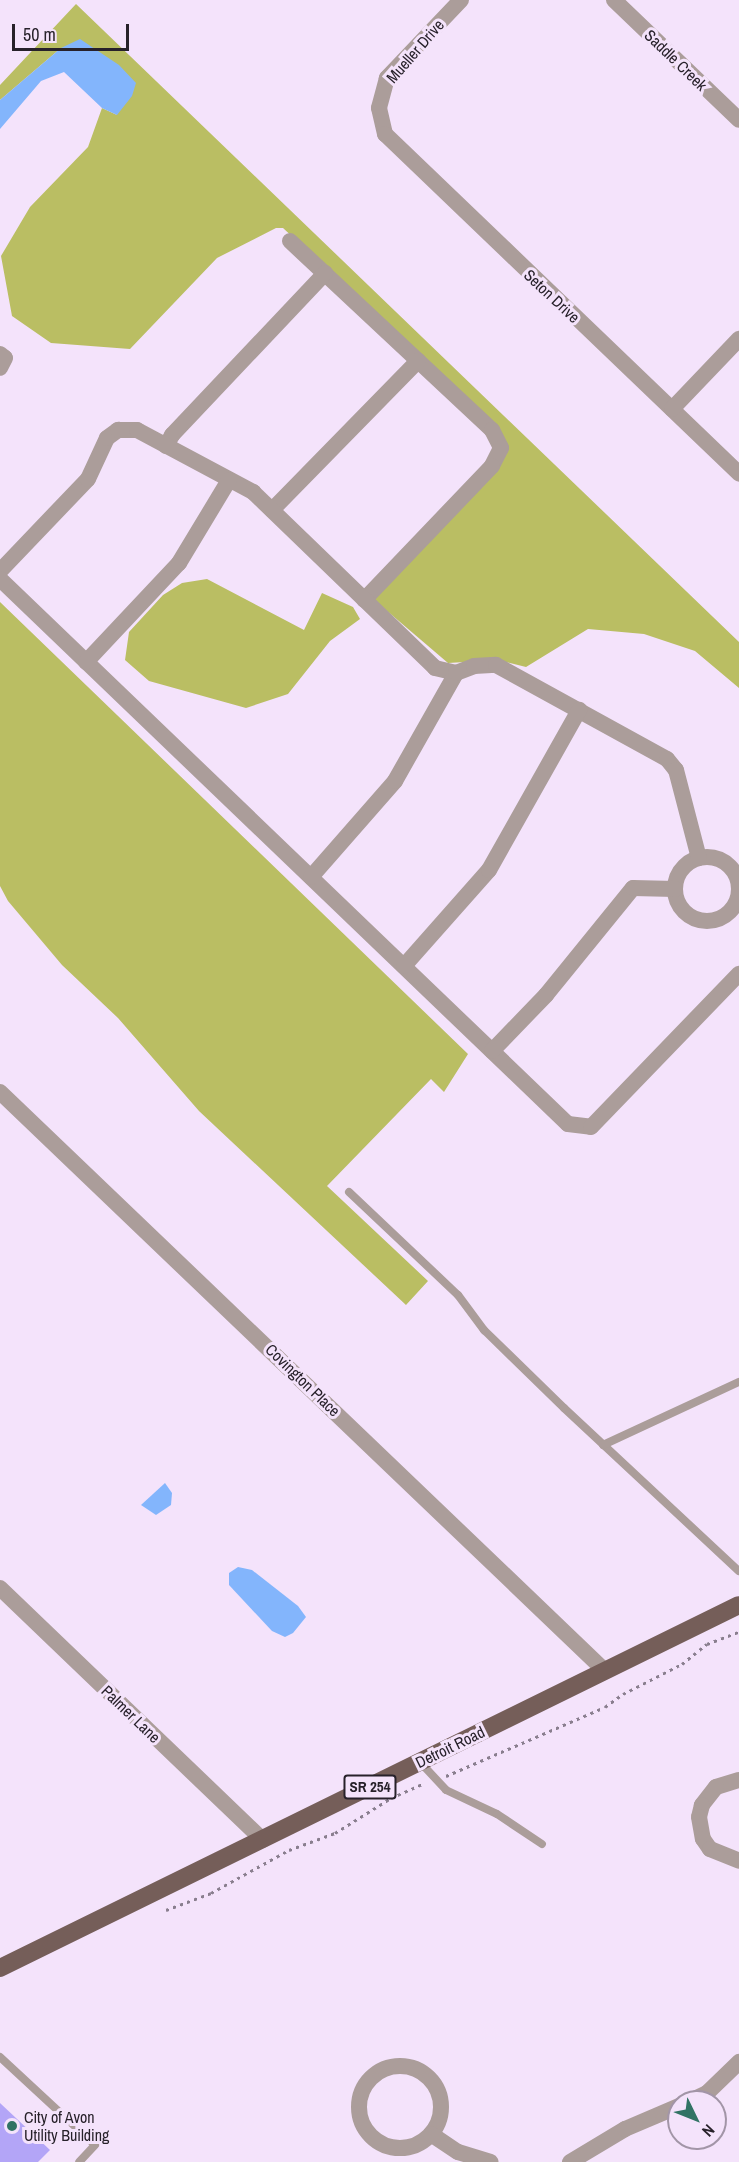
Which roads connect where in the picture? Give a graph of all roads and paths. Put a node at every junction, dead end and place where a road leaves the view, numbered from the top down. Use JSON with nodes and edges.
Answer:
{"nodes":[{"id":1,"x":461,"y":0,"type":"edge"},
{"id":2,"x":614,"y":0,"type":"edge"},
{"id":3,"x":379,"y":108,"type":"joint"},
{"id":4,"x":739,"y":120,"type":"edge"},
{"id":5,"x":290,"y":241,"type":"dead end"},
{"id":6,"x":325,"y":273,"type":"junction"},
{"id":7,"x":739,"y":339,"type":"edge"},
{"id":8,"x":0,"y":354,"type":"edge"},
{"id":9,"x":418,"y":361,"type":"junction"},
{"id":10,"x":0,"y":368,"type":"edge"},
{"id":11,"x":672,"y":410,"type":"junction"},
{"id":12,"x":166,"y":446,"type":"junction"},
{"id":13,"x":739,"y":474,"type":"edge"},
{"id":14,"x":229,"y":480,"type":"junction"},
{"id":15,"x":272,"y":510,"type":"junction"},
{"id":16,"x":0,"y":571,"type":"edge"},
{"id":17,"x":0,"y":579,"type":"edge"},
{"id":18,"x":364,"y":600,"type":"junction"},
{"id":19,"x":86,"y":662,"type":"junction"},
{"id":20,"x":456,"y":673,"type":"junction"},
{"id":21,"x":579,"y":710,"type":"junction"},
{"id":22,"x":699,"y":858,"type":"junction"},
{"id":23,"x":311,"y":877,"type":"junction"},
{"id":24,"x":675,"y":888,"type":"junction"},
{"id":25,"x":735,"y":912,"type":"edge"},
{"id":26,"x":404,"y":966,"type":"junction"},
{"id":27,"x":739,"y":974,"type":"edge"},
{"id":28,"x":492,"y":1051,"type":"junction"},
{"id":29,"x":0,"y":1092,"type":"edge"},
{"id":30,"x":348,"y":1192,"type":"dead end"},
{"id":31,"x":739,"y":1382,"type":"edge"},
{"id":32,"x":603,"y":1445,"type":"junction"},
{"id":33,"x":739,"y":1571,"type":"edge"},
{"id":34,"x":0,"y":1588,"type":"edge"},
{"id":35,"x":739,"y":1605,"type":"edge"},
{"id":36,"x":739,"y":1632,"type":"edge"},
{"id":37,"x":605,"y":1671,"type":"junction"},
{"id":38,"x":420,"y":1762,"type":"junction"},
{"id":39,"x":436,"y":1779,"type":"junction"},
{"id":40,"x":739,"y":1780,"type":"edge"},
{"id":41,"x":263,"y":1840,"type":"junction"},
{"id":42,"x":542,"y":1844,"type":"dead end"},
{"id":43,"x":739,"y":1862,"type":"edge"},
{"id":44,"x":166,"y":1910,"type":"dead end"},
{"id":45,"x":0,"y":1968,"type":"edge"},
{"id":46,"x":0,"y":2057,"type":"edge"},
{"id":47,"x":739,"y":2062,"type":"edge"},
{"id":48,"x":710,"y":2090,"type":"edge"},
{"id":49,"x":667,"y":2111,"type":"edge"},
{"id":50,"x":431,"y":2134,"type":"junction"},
{"id":51,"x":79,"y":2162,"type":"edge"},
{"id":52,"x":489,"y":2162,"type":"edge"},
{"id":53,"x":571,"y":2162,"type":"edge"}],
"edges":[{"from":1,"to":3,"type":"street","name":"Mueller Drive"},
{"from":2,"to":4,"type":"street","name":"Saddle Creek"},
{"from":3,"to":11,"type":"street","name":"Seton Drive"},
{"from":5,"to":6,"type":"street"},
{"from":6,"to":9,"type":"street"},
{"from":6,"to":12,"type":"street"},
{"from":7,"to":11,"type":"street"},
{"from":8,"to":10,"type":"street"},
{"from":9,"to":15,"type":"street"},
{"from":9,"to":18,"type":"street"},
{"from":11,"to":13,"type":"street","name":"Seton Drive"},
{"from":12,"to":14,"type":"street"},
{"from":12,"to":16,"type":"street"},
{"from":14,"to":15,"type":"street"},
{"from":14,"to":19,"type":"street"},
{"from":15,"to":18,"type":"street"},
{"from":17,"to":19,"type":"street"},
{"from":18,"to":20,"type":"street"},
{"from":19,"to":23,"type":"street"},
{"from":20,"to":21,"type":"street"},
{"from":20,"to":23,"type":"street"},
{"from":21,"to":22,"type":"street"},
{"from":21,"to":26,"type":"street"},
{"from":22,"to":24,"type":"street"},
{"from":22,"to":25,"type":"street"},
{"from":23,"to":26,"type":"street"},
{"from":24,"to":25,"type":"street"},
{"from":24,"to":28,"type":"street"},
{"from":26,"to":28,"type":"street"},
{"from":27,"to":28,"type":"street"},
{"from":29,"to":37,"type":"street","name":"Covington Place"},
{"from":30,"to":32,"type":"lane"},
{"from":31,"to":32,"type":"lane"},
{"from":32,"to":33,"type":"lane"},
{"from":34,"to":41,"type":"street","name":"Palmer Lane"},
{"from":35,"to":37,"type":"main road","name":"Detroit Road","number":"SR 254"},
{"from":36,"to":39,"type":"path"},
{"from":37,"to":38,"type":"main road","name":"Detroit Road","number":"SR 254"},
{"from":38,"to":39,"type":"lane"},
{"from":38,"to":41,"type":"main road","name":"Detroit Road","number":"SR 254"},
{"from":39,"to":42,"type":"lane"},
{"from":39,"to":44,"type":"path"},
{"from":40,"to":43,"type":"street"},
{"from":41,"to":45,"type":"main road","name":"Detroit Road","number":"SR 254"},
{"from":46,"to":51,"type":"lane"},
{"from":47,"to":48,"type":"street"},
{"from":49,"to":53,"type":"street"},
{"from":50,"to":50,"type":"street"},
{"from":50,"to":52,"type":"street"}]}
